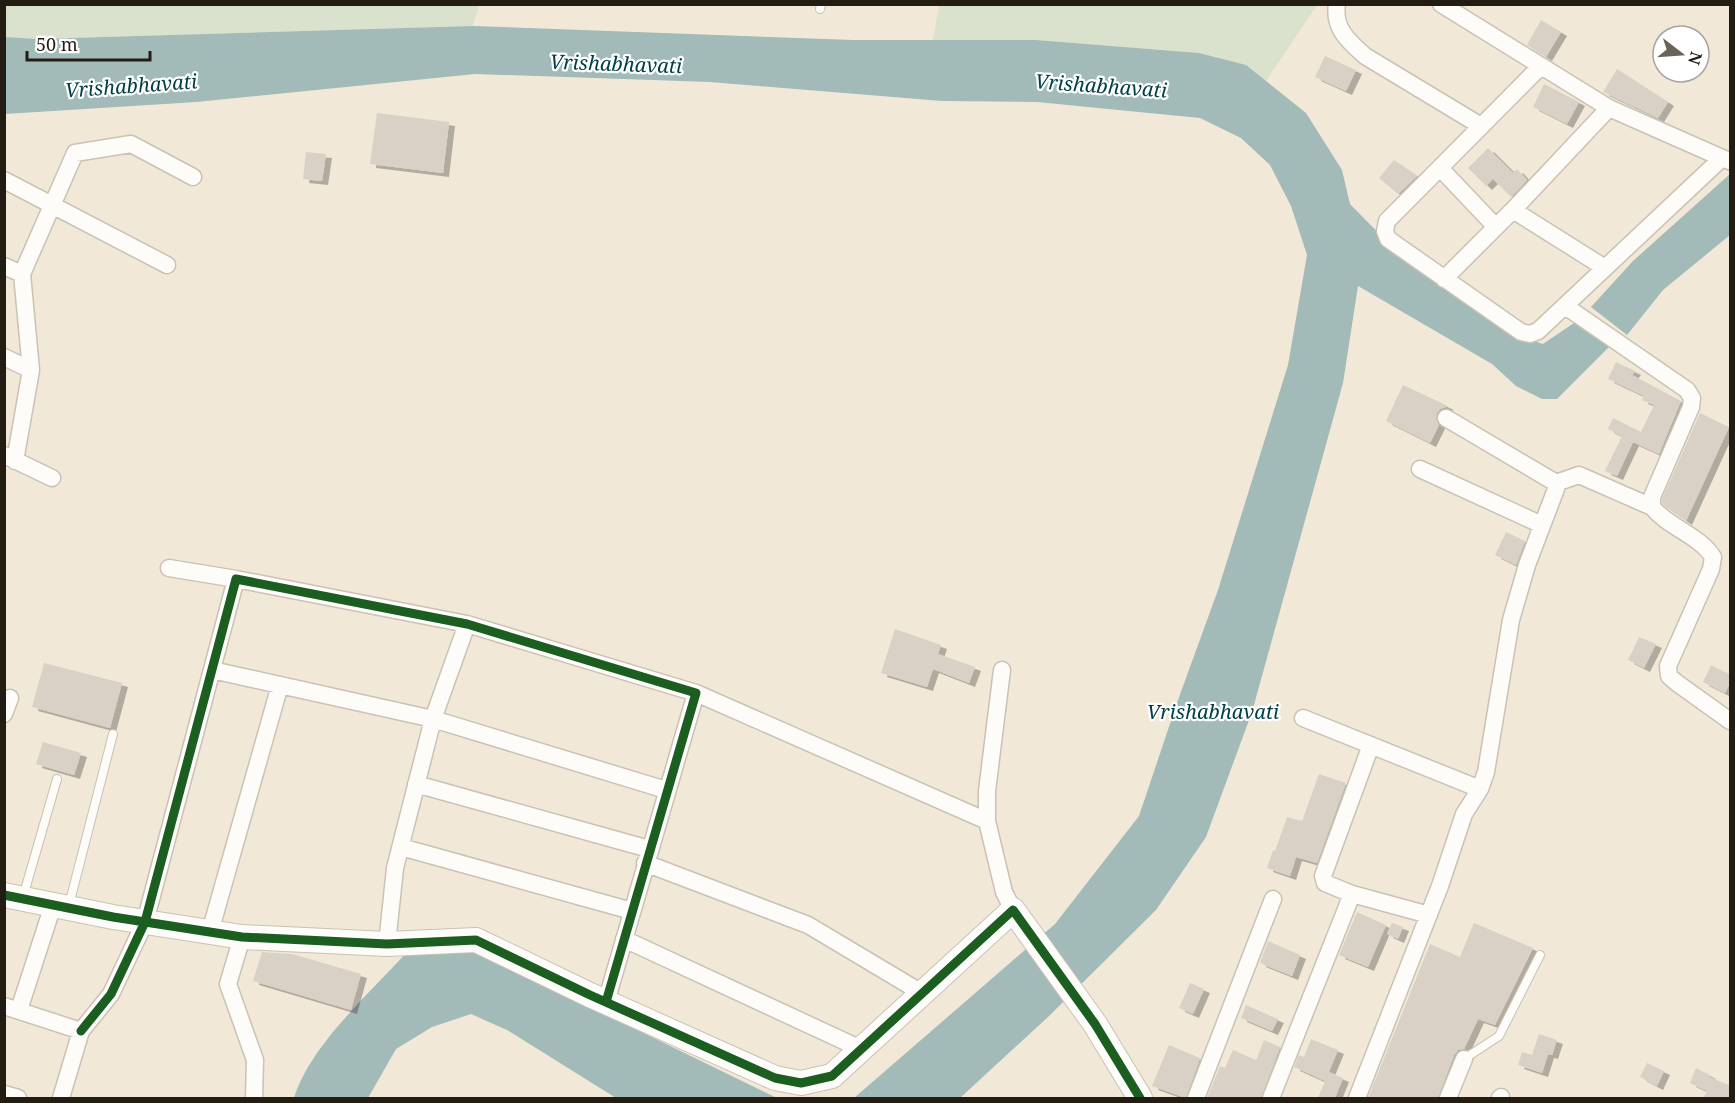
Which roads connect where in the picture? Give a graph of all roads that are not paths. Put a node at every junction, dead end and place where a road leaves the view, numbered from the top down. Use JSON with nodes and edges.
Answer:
{"nodes":[{"id":1,"x":1337,"y":4,"type":"edge"},
{"id":2,"x":1441,"y":4,"type":"edge"},
{"id":3,"x":1541,"y":66,"type":"junction"},
{"id":4,"x":1609,"y":108,"type":"junction"},
{"id":5,"x":1481,"y":126,"type":"junction"},
{"id":6,"x":1726,"y":160,"type":"edge"},
{"id":7,"x":1440,"y":168,"type":"junction"},
{"id":8,"x":193,"y":177,"type":"dead end"},
{"id":9,"x":4,"y":180,"type":"edge"},
{"id":10,"x":52,"y":205,"type":"junction"},
{"id":11,"x":1513,"y":210,"type":"junction"},
{"id":12,"x":1496,"y":227,"type":"junction"},
{"id":13,"x":167,"y":265,"type":"dead end"},
{"id":14,"x":4,"y":266,"type":"edge"},
{"id":15,"x":1605,"y":268,"type":"junction"},
{"id":16,"x":22,"y":274,"type":"junction"},
{"id":17,"x":1444,"y":279,"type":"junction"},
{"id":18,"x":1572,"y":310,"type":"junction"},
{"id":19,"x":4,"y":357,"type":"edge"},
{"id":20,"x":31,"y":370,"type":"junction"},
{"id":21,"x":1446,"y":418,"type":"dead end"},
{"id":22,"x":10,"y":458,"type":"edge"},
{"id":23,"x":1420,"y":469,"type":"dead end"},
{"id":24,"x":52,"y":478,"type":"dead end"},
{"id":25,"x":1557,"y":483,"type":"junction"},
{"id":26,"x":1652,"y":507,"type":"junction"},
{"id":27,"x":1542,"y":525,"type":"junction"},
{"id":28,"x":169,"y":568,"type":"dead end"},
{"id":29,"x":236,"y":579,"type":"junction"},
{"id":30,"x":467,"y":624,"type":"junction"},
{"id":31,"x":212,"y":670,"type":"junction"},
{"id":32,"x":1002,"y":670,"type":"dead end"},
{"id":33,"x":280,"y":685,"type":"junction"},
{"id":34,"x":696,"y":693,"type":"junction"},
{"id":35,"x":1303,"y":718,"type":"dead end"},
{"id":36,"x":433,"y":719,"type":"junction"},
{"id":37,"x":1731,"y":721,"type":"edge"},
{"id":38,"x":113,"y":734,"type":"dead end"},
{"id":39,"x":1371,"y":745,"type":"junction"},
{"id":40,"x":57,"y":779,"type":"dead end"},
{"id":41,"x":416,"y":784,"type":"junction"},
{"id":42,"x":1480,"y":789,"type":"junction"},
{"id":43,"x":666,"y":790,"type":"junction"},
{"id":44,"x":987,"y":821,"type":"junction"},
{"id":45,"x":401,"y":847,"type":"junction"},
{"id":46,"x":647,"y":856,"type":"junction"},
{"id":47,"x":1352,"y":894,"type":"junction"},
{"id":48,"x":13,"y":897,"type":"edge"},
{"id":49,"x":1273,"y":898,"type":"dead end"},
{"id":50,"x":61,"y":906,"type":"junction"},
{"id":51,"x":632,"y":911,"type":"junction"},
{"id":52,"x":1015,"y":914,"type":"junction"},
{"id":53,"x":1429,"y":915,"type":"junction"},
{"id":54,"x":145,"y":922,"type":"junction"},
{"id":55,"x":210,"y":932,"type":"junction"},
{"id":56,"x":243,"y":937,"type":"junction"},
{"id":57,"x":624,"y":939,"type":"junction"},
{"id":58,"x":387,"y":944,"type":"junction"},
{"id":59,"x":1540,"y":955,"type":"dead end"},
{"id":60,"x":922,"y":993,"type":"junction"},
{"id":61,"x":606,"y":1002,"type":"junction"},
{"id":62,"x":12,"y":1008,"type":"edge"},
{"id":63,"x":81,"y":1031,"type":"junction"},
{"id":64,"x":861,"y":1049,"type":"junction"},
{"id":65,"x":1464,"y":1059,"type":"joint"},
{"id":66,"x":4,"y":1094,"type":"edge"},
{"id":67,"x":18,"y":1098,"type":"edge"},
{"id":68,"x":61,"y":1098,"type":"edge"},
{"id":69,"x":254,"y":1098,"type":"edge"},
{"id":70,"x":1140,"y":1098,"type":"edge"},
{"id":71,"x":1196,"y":1098,"type":"edge"},
{"id":72,"x":1270,"y":1098,"type":"edge"},
{"id":73,"x":1357,"y":1098,"type":"edge"},
{"id":74,"x":1448,"y":1098,"type":"edge"}],
"edges":[{"from":1,"to":5,"type":"street"},
{"from":2,"to":3,"type":"street"},
{"from":3,"to":4,"type":"street"},
{"from":3,"to":5,"type":"street"},
{"from":4,"to":6,"type":"street"},
{"from":4,"to":11,"type":"street"},
{"from":5,"to":7,"type":"street"},
{"from":6,"to":15,"type":"street"},
{"from":7,"to":12,"type":"street"},
{"from":7,"to":17,"type":"street"},
{"from":8,"to":10,"type":"street"},
{"from":9,"to":10,"type":"street"},
{"from":10,"to":13,"type":"street"},
{"from":10,"to":16,"type":"street"},
{"from":11,"to":12,"type":"street"},
{"from":11,"to":15,"type":"street"},
{"from":12,"to":17,"type":"street"},
{"from":14,"to":16,"type":"street"},
{"from":15,"to":18,"type":"street"},
{"from":16,"to":20,"type":"street"},
{"from":17,"to":18,"type":"street"},
{"from":18,"to":26,"type":"street"},
{"from":19,"to":20,"type":"street"},
{"from":20,"to":22,"type":"street"},
{"from":21,"to":25,"type":"street"},
{"from":22,"to":24,"type":"street"},
{"from":23,"to":27,"type":"street"},
{"from":25,"to":26,"type":"street"},
{"from":25,"to":27,"type":"street"},
{"from":26,"to":37,"type":"street"},
{"from":27,"to":42,"type":"street"},
{"from":28,"to":29,"type":"street"},
{"from":29,"to":30,"type":"street"},
{"from":29,"to":31,"type":"street"},
{"from":30,"to":34,"type":"street"},
{"from":30,"to":36,"type":"street"},
{"from":31,"to":33,"type":"street"},
{"from":31,"to":54,"type":"street"},
{"from":32,"to":44,"type":"street"},
{"from":33,"to":36,"type":"street"},
{"from":33,"to":55,"type":"street"},
{"from":34,"to":43,"type":"street"},
{"from":34,"to":44,"type":"street"},
{"from":35,"to":39,"type":"street"},
{"from":36,"to":41,"type":"street"},
{"from":36,"to":43,"type":"street"},
{"from":38,"to":50,"type":"lane"},
{"from":39,"to":42,"type":"street"},
{"from":39,"to":47,"type":"street"},
{"from":40,"to":48,"type":"lane"},
{"from":41,"to":45,"type":"street"},
{"from":41,"to":46,"type":"street"},
{"from":42,"to":53,"type":"street"},
{"from":43,"to":46,"type":"street"},
{"from":44,"to":52,"type":"street"},
{"from":45,"to":51,"type":"street"},
{"from":45,"to":58,"type":"street"},
{"from":46,"to":51,"type":"street"},
{"from":46,"to":60,"type":"street"},
{"from":47,"to":53,"type":"street"},
{"from":47,"to":72,"type":"street"},
{"from":48,"to":50,"type":"street"},
{"from":49,"to":71,"type":"street"},
{"from":50,"to":54,"type":"street"},
{"from":50,"to":62,"type":"street"},
{"from":51,"to":57,"type":"street"},
{"from":52,"to":60,"type":"street"},
{"from":52,"to":70,"type":"street"},
{"from":53,"to":73,"type":"street"},
{"from":54,"to":55,"type":"street"},
{"from":54,"to":63,"type":"street"},
{"from":55,"to":56,"type":"street"},
{"from":56,"to":58,"type":"street"},
{"from":56,"to":69,"type":"street"},
{"from":57,"to":61,"type":"street"},
{"from":57,"to":64,"type":"street"},
{"from":58,"to":61,"type":"street"},
{"from":59,"to":65,"type":"lane"},
{"from":60,"to":64,"type":"street"},
{"from":61,"to":64,"type":"street"},
{"from":62,"to":63,"type":"street"},
{"from":63,"to":68,"type":"street"},
{"from":65,"to":74,"type":"street"},
{"from":66,"to":67,"type":"street"}]}
